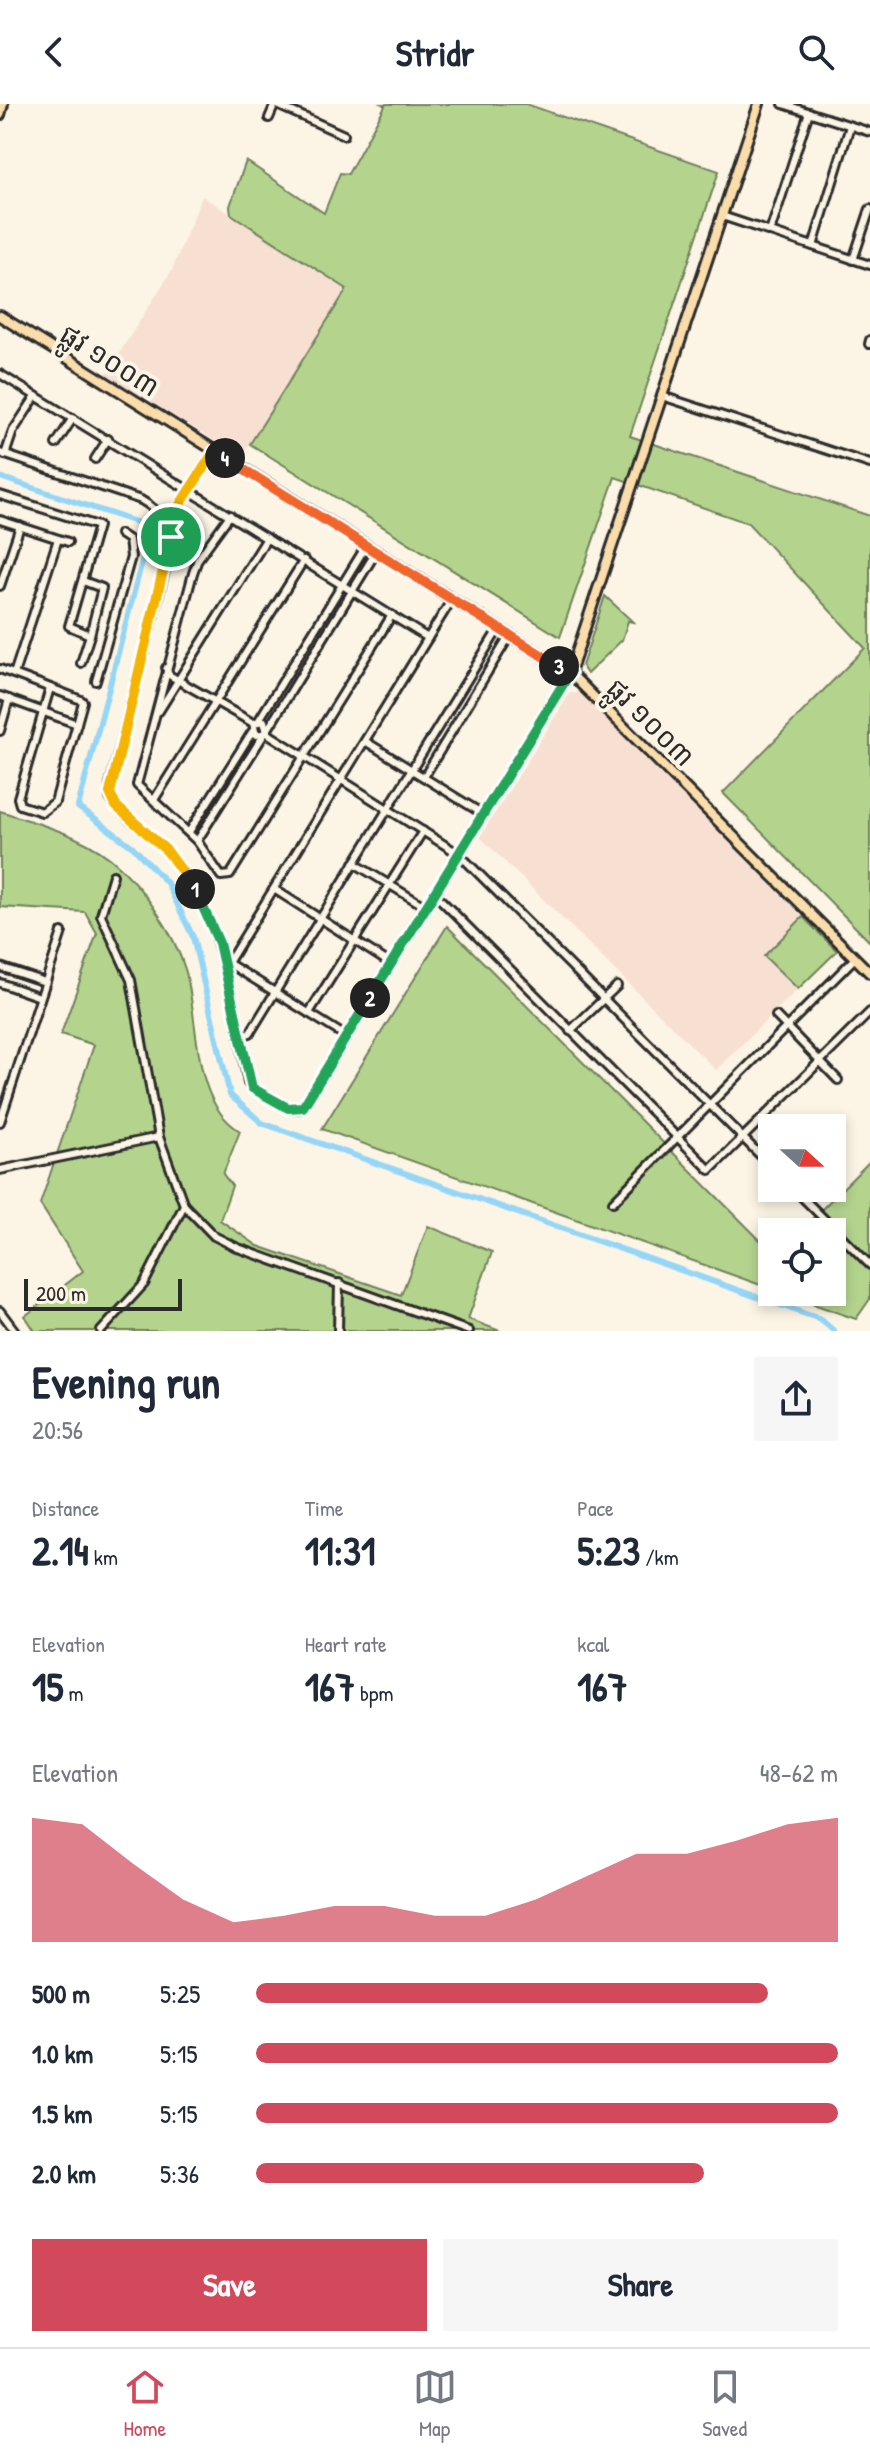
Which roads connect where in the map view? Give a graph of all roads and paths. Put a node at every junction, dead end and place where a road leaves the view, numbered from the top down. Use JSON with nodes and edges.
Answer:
{"nodes":[{"id":1,"x":3,"y":104,"type":"edge"},
{"id":2,"x":275,"y":104,"type":"edge"},
{"id":3,"x":759,"y":104,"type":"edge"},
{"id":4,"x":783,"y":104,"type":"edge"},
{"id":5,"x":809,"y":112,"type":"junction"},
{"id":6,"x":0,"y":113,"type":"edge"},
{"id":7,"x":269,"y":118,"type":"dead end"},
{"id":8,"x":850,"y":126,"type":"junction"},
{"id":9,"x":870,"y":132,"type":"edge"},
{"id":10,"x":344,"y":135,"type":"dead end"},
{"id":11,"x":870,"y":209,"type":"edge"},
{"id":12,"x":722,"y":216,"type":"junction"},
{"id":13,"x":770,"y":232,"type":"junction"},
{"id":14,"x":813,"y":246,"type":"junction"},
{"id":15,"x":853,"y":260,"type":"junction"},
{"id":16,"x":870,"y":265,"type":"edge"},
{"id":17,"x":1,"y":320,"type":"edge"},
{"id":18,"x":0,"y":375,"type":"edge"},
{"id":19,"x":36,"y":396,"type":"junction"},
{"id":20,"x":662,"y":396,"type":"junction"},
{"id":21,"x":73,"y":418,"type":"junction"},
{"id":22,"x":108,"y":439,"type":"junction"},
{"id":23,"x":56,"y":444,"type":"dead end"},
{"id":24,"x":214,"y":452,"type":"junction"},
{"id":25,"x":2,"y":454,"type":"edge"},
{"id":26,"x":95,"y":459,"type":"dead end"},
{"id":27,"x":870,"y":464,"type":"edge"},
{"id":28,"x":190,"y":490,"type":"junction"},
{"id":29,"x":0,"y":495,"type":"edge"},
{"id":30,"x":230,"y":515,"type":"junction"},
{"id":31,"x":0,"y":520,"type":"edge"},
{"id":32,"x":167,"y":525,"type":"junction"},
{"id":33,"x":20,"y":526,"type":"junction"},
{"id":34,"x":120,"y":534,"type":"dead end"},
{"id":35,"x":267,"y":538,"type":"junction"},
{"id":36,"x":58,"y":539,"type":"junction"},
{"id":37,"x":68,"y":542,"type":"dead end"},
{"id":38,"x":366,"y":546,"type":"junction"},
{"id":39,"x":376,"y":552,"type":"junction"},
{"id":40,"x":304,"y":560,"type":"junction"},
{"id":41,"x":83,"y":581,"type":"junction"},
{"id":42,"x":342,"y":585,"type":"junction"},
{"id":43,"x":0,"y":586,"type":"edge"},
{"id":44,"x":352,"y":591,"type":"junction"},
{"id":45,"x":452,"y":599,"type":"junction"},
{"id":46,"x":392,"y":615,"type":"junction"},
{"id":47,"x":499,"y":628,"type":"junction"},
{"id":48,"x":90,"y":635,"type":"junction"},
{"id":49,"x":510,"y":635,"type":"junction"},
{"id":50,"x":428,"y":638,"type":"junction"},
{"id":51,"x":81,"y":663,"type":"dead end"},
{"id":52,"x":166,"y":666,"type":"junction"},
{"id":53,"x":0,"y":669,"type":"edge"},
{"id":54,"x":570,"y":673,"type":"junction"},
{"id":55,"x":14,"y":674,"type":"junction"},
{"id":56,"x":180,"y":680,"type":"junction"},
{"id":57,"x":96,"y":681,"type":"dead end"},
{"id":58,"x":50,"y":688,"type":"junction"},
{"id":59,"x":0,"y":696,"type":"edge"},
{"id":60,"x":9,"y":699,"type":"junction"},
{"id":61,"x":217,"y":702,"type":"junction"},
{"id":62,"x":43,"y":712,"type":"junction"},
{"id":63,"x":156,"y":716,"type":"junction"},
{"id":64,"x":256,"y":722,"type":"junction"},
{"id":65,"x":77,"y":724,"type":"junction"},
{"id":66,"x":0,"y":731,"type":"edge"},
{"id":67,"x":252,"y":732,"type":"junction"},
{"id":68,"x":266,"y":733,"type":"junction"},
{"id":69,"x":430,"y":740,"type":"junction"},
{"id":70,"x":365,"y":741,"type":"junction"},
{"id":71,"x":442,"y":748,"type":"junction"},
{"id":72,"x":303,"y":755,"type":"junction"},
{"id":73,"x":412,"y":769,"type":"junction"},
{"id":74,"x":424,"y":777,"type":"junction"},
{"id":75,"x":341,"y":779,"type":"junction"},
{"id":76,"x":154,"y":800,"type":"junction"},
{"id":77,"x":388,"y":809,"type":"junction"},
{"id":78,"x":483,"y":814,"type":"junction"},
{"id":79,"x":423,"y":831,"type":"junction"},
{"id":80,"x":189,"y":832,"type":"junction"},
{"id":81,"x":197,"y":841,"type":"junction"},
{"id":82,"x":459,"y":854,"type":"junction"},
{"id":83,"x":354,"y":863,"type":"junction"},
{"id":84,"x":113,"y":875,"type":"dead end"},
{"id":85,"x":389,"y":885,"type":"junction"},
{"id":86,"x":274,"y":889,"type":"junction"},
{"id":87,"x":434,"y":893,"type":"junction"},
{"id":88,"x":426,"y":907,"type":"junction"},
{"id":89,"x":320,"y":918,"type":"junction"},
{"id":90,"x":62,"y":932,"type":"dead end"},
{"id":91,"x":354,"y":940,"type":"junction"},
{"id":92,"x":855,"y":958,"type":"junction"},
{"id":93,"x":226,"y":963,"type":"junction"},
{"id":94,"x":391,"y":964,"type":"junction"},
{"id":95,"x":0,"y":967,"type":"edge"},
{"id":96,"x":870,"y":973,"type":"edge"},
{"id":97,"x":45,"y":982,"type":"junction"},
{"id":98,"x":0,"y":983,"type":"edge"},
{"id":99,"x":617,"y":986,"type":"dead end"},
{"id":100,"x":275,"y":992,"type":"junction"},
{"id":101,"x":40,"y":997,"type":"junction"},
{"id":102,"x":603,"y":999,"type":"junction"},
{"id":103,"x":870,"y":1012,"type":"edge"},
{"id":104,"x":309,"y":1013,"type":"junction"},
{"id":105,"x":776,"y":1016,"type":"dead end"},
{"id":106,"x":787,"y":1028,"type":"junction"},
{"id":107,"x":570,"y":1031,"type":"junction"},
{"id":108,"x":239,"y":1036,"type":"junction"},
{"id":109,"x":347,"y":1037,"type":"junction"},
{"id":110,"x":820,"y":1061,"type":"junction"},
{"id":111,"x":838,"y":1080,"type":"dead end"},
{"id":112,"x":709,"y":1105,"type":"junction"},
{"id":113,"x":0,"y":1122,"type":"edge"},
{"id":114,"x":159,"y":1137,"type":"junction"},
{"id":115,"x":743,"y":1138,"type":"junction"},
{"id":116,"x":676,"y":1139,"type":"junction"},
{"id":117,"x":758,"y":1153,"type":"edge"},
{"id":118,"x":0,"y":1170,"type":"edge"},
{"id":119,"x":613,"y":1202,"type":"dead end"},
{"id":120,"x":807,"y":1202,"type":"edge"},
{"id":121,"x":184,"y":1205,"type":"junction"},
{"id":122,"x":870,"y":1265,"type":"edge"},
{"id":123,"x":339,"y":1283,"type":"junction"},
{"id":124,"x":0,"y":1311,"type":"edge"},
{"id":125,"x":15,"y":1331,"type":"edge"},
{"id":126,"x":101,"y":1331,"type":"edge"},
{"id":127,"x":338,"y":1331,"type":"edge"},
{"id":128,"x":469,"y":1331,"type":"edge"}],
"edges":[{"from":1,"to":6,"type":"main road"},
{"from":2,"to":7,"type":"street"},
{"from":2,"to":10,"type":"street"},
{"from":3,"to":12,"type":"main road"},
{"from":4,"to":5,"type":"street"},
{"from":5,"to":8,"type":"street"},
{"from":5,"to":13,"type":"street"},
{"from":8,"to":9,"type":"street"},
{"from":8,"to":14,"type":"street"},
{"from":11,"to":15,"type":"street"},
{"from":12,"to":13,"type":"street"},
{"from":12,"to":20,"type":"main road"},
{"from":13,"to":14,"type":"street"},
{"from":14,"to":15,"type":"street"},
{"from":15,"to":16,"type":"street"},
{"from":17,"to":24,"type":"main road","name":"ផ្លូវ ១០០៣"},
{"from":18,"to":19,"type":"street"},
{"from":19,"to":21,"type":"street"},
{"from":19,"to":25,"type":"street"},
{"from":20,"to":27,"type":"street"},
{"from":20,"to":54,"type":"main road"},
{"from":21,"to":22,"type":"street"},
{"from":21,"to":23,"type":"street"},
{"from":22,"to":26,"type":"street"},
{"from":22,"to":28,"type":"street"},
{"from":24,"to":28,"type":"street"},
{"from":24,"to":38,"type":"main road","name":"ផ្លូវ ១០០៣"},
{"from":25,"to":32,"type":"street"},
{"from":28,"to":30,"type":"street"},
{"from":28,"to":32,"type":"street"},
{"from":29,"to":41,"type":"street"},
{"from":30,"to":35,"type":"street"},
{"from":30,"to":52,"type":"street"},
{"from":31,"to":33,"type":"street"},
{"from":32,"to":93,"type":"street"},
{"from":33,"to":36,"type":"street"},
{"from":33,"to":43,"type":"street"},
{"from":34,"to":57,"type":"street"},
{"from":35,"to":40,"type":"street"},
{"from":35,"to":56,"type":"street"},
{"from":36,"to":37,"type":"street"},
{"from":36,"to":55,"type":"street"},
{"from":38,"to":39,"type":"main road","name":"ផ្លូវ ១០០៣"},
{"from":38,"to":42,"type":"street"},
{"from":39,"to":44,"type":"street"},
{"from":39,"to":45,"type":"main road","name":"ផ្លូវ ១០០៣"},
{"from":40,"to":42,"type":"street"},
{"from":40,"to":61,"type":"street"},
{"from":41,"to":48,"type":"street"},
{"from":41,"to":48,"type":"street"},
{"from":42,"to":44,"type":"street"},
{"from":42,"to":64,"type":"street"},
{"from":44,"to":46,"type":"street"},
{"from":44,"to":68,"type":"street"},
{"from":45,"to":47,"type":"main road","name":"ផ្លូវ ១០០៣"},
{"from":45,"to":50,"type":"street"},
{"from":46,"to":50,"type":"street"},
{"from":46,"to":72,"type":"street"},
{"from":47,"to":49,"type":"main road","name":"ផ្លូវ ១០០៣"},
{"from":47,"to":69,"type":"street"},
{"from":48,"to":51,"type":"street"},
{"from":49,"to":54,"type":"main road","name":"ផ្លូវ ១០០៣"},
{"from":49,"to":71,"type":"street"},
{"from":50,"to":70,"type":"street"},
{"from":52,"to":56,"type":"street"},
{"from":52,"to":63,"type":"street"},
{"from":53,"to":55,"type":"street"},
{"from":54,"to":78,"type":"street"},
{"from":54,"to":92,"type":"main road","name":"ផ្លូវ ១០០៣"},
{"from":55,"to":58,"type":"street"},
{"from":56,"to":61,"type":"street"},
{"from":56,"to":63,"type":"street"},
{"from":58,"to":62,"type":"street"},
{"from":58,"to":65,"type":"street"},
{"from":59,"to":60,"type":"street"},
{"from":60,"to":62,"type":"street"},
{"from":60,"to":66,"type":"street"},
{"from":61,"to":64,"type":"street"},
{"from":61,"to":76,"type":"street"},
{"from":62,"to":65,"type":"street"},
{"from":62,"to":65,"type":"street"},
{"from":63,"to":76,"type":"street"},
{"from":64,"to":67,"type":"street"},
{"from":64,"to":68,"type":"street"},
{"from":67,"to":68,"type":"street"},
{"from":67,"to":80,"type":"street"},
{"from":68,"to":72,"type":"street"},
{"from":68,"to":81,"type":"street"},
{"from":69,"to":71,"type":"street"},
{"from":69,"to":73,"type":"street"},
{"from":70,"to":73,"type":"street"},
{"from":70,"to":75,"type":"street"},
{"from":71,"to":74,"type":"street"},
{"from":72,"to":75,"type":"street"},
{"from":72,"to":81,"type":"street"},
{"from":73,"to":74,"type":"street"},
{"from":73,"to":77,"type":"street"},
{"from":74,"to":78,"type":"street"},
{"from":75,"to":77,"type":"street"},
{"from":75,"to":86,"type":"street"},
{"from":76,"to":80,"type":"street"},
{"from":77,"to":79,"type":"street"},
{"from":77,"to":83,"type":"street"},
{"from":78,"to":82,"type":"street"},
{"from":79,"to":82,"type":"street"},
{"from":79,"to":85,"type":"street"},
{"from":80,"to":81,"type":"street"},
{"from":82,"to":87,"type":"street"},
{"from":82,"to":102,"type":"street"},
{"from":83,"to":85,"type":"street"},
{"from":83,"to":89,"type":"street"},
{"from":84,"to":114,"type":"street"},
{"from":85,"to":88,"type":"street"},
{"from":85,"to":91,"type":"street"},
{"from":86,"to":89,"type":"street"},
{"from":86,"to":93,"type":"street"},
{"from":87,"to":88,"type":"street"},
{"from":87,"to":107,"type":"street"},
{"from":88,"to":94,"type":"street"},
{"from":89,"to":91,"type":"street"},
{"from":89,"to":100,"type":"street"},
{"from":90,"to":97,"type":"street"},
{"from":91,"to":94,"type":"street"},
{"from":91,"to":104,"type":"street"},
{"from":92,"to":96,"type":"main road","name":"ផ្លូវ ១០០៣"},
{"from":92,"to":106,"type":"street"},
{"from":93,"to":100,"type":"street"},
{"from":93,"to":108,"type":"street"},
{"from":94,"to":109,"type":"street"},
{"from":95,"to":97,"type":"street"},
{"from":97,"to":101,"type":"street"},
{"from":98,"to":101,"type":"street"},
{"from":99,"to":102,"type":"street"},
{"from":100,"to":104,"type":"street"},
{"from":100,"to":108,"type":"street"},
{"from":101,"to":113,"type":"street"},
{"from":102,"to":107,"type":"street"},
{"from":102,"to":112,"type":"street"},
{"from":103,"to":110,"type":"street"},
{"from":104,"to":109,"type":"street"},
{"from":105,"to":106,"type":"street"},
{"from":106,"to":110,"type":"street"},
{"from":106,"to":112,"type":"street"},
{"from":107,"to":116,"type":"street"},
{"from":108,"to":109,"type":"street"},
{"from":110,"to":111,"type":"street"},
{"from":110,"to":115,"type":"street"},
{"from":112,"to":115,"type":"street"},
{"from":112,"to":116,"type":"street"},
{"from":114,"to":118,"type":"street"},
{"from":114,"to":121,"type":"street"},
{"from":115,"to":116,"type":"street"},
{"from":115,"to":117,"type":"street"},
{"from":116,"to":119,"type":"street"},
{"from":120,"to":122,"type":"street"},
{"from":121,"to":123,"type":"street"},
{"from":121,"to":126,"type":"street"},
{"from":123,"to":127,"type":"street"},
{"from":123,"to":128,"type":"street"},
{"from":124,"to":125,"type":"street"}]}
